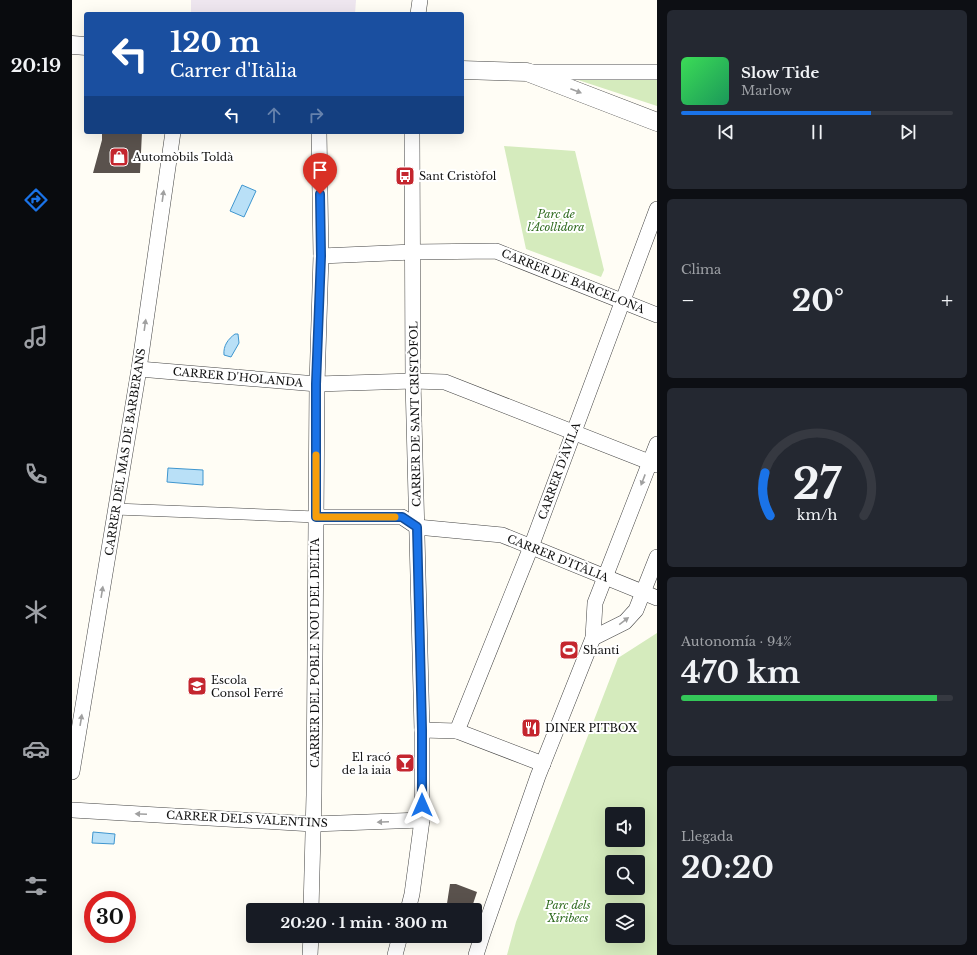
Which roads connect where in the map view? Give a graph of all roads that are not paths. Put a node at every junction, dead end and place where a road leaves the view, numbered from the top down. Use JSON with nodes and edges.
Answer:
{"nodes":[{"id":1,"x":420,"y":0,"type":"edge"},
{"id":2,"x":418,"y":12,"type":"edge"},
{"id":3,"x":464,"y":70,"type":"edge"},
{"id":4,"x":527,"y":72,"type":"junction"},
{"id":5,"x":657,"y":72,"type":"edge"},
{"id":6,"x":657,"y":122,"type":"edge"},
{"id":7,"x":173,"y":134,"type":"edge"},
{"id":8,"x":319,"y":134,"type":"edge"},
{"id":9,"x":412,"y":134,"type":"edge"},
{"id":10,"x":657,"y":209,"type":"edge"},
{"id":11,"x":413,"y":252,"type":"junction"},
{"id":12,"x":321,"y":256,"type":"junction"},
{"id":13,"x":623,"y":301,"type":"junction"},
{"id":14,"x":657,"y":314,"type":"edge"},
{"id":15,"x":139,"y":369,"type":"junction"},
{"id":16,"x":413,"y":381,"type":"junction"},
{"id":17,"x":316,"y":384,"type":"junction"},
{"id":18,"x":574,"y":433,"type":"junction"},
{"id":19,"x":657,"y":444,"type":"edge"},
{"id":20,"x":653,"y":464,"type":"edge"},
{"id":21,"x":115,"y":509,"type":"junction"},
{"id":22,"x":316,"y":517,"type":"junction"},
{"id":23,"x":417,"y":527,"type":"junction"},
{"id":24,"x":531,"y":547,"type":"junction"},
{"id":25,"x":657,"y":557,"type":"edge"},
{"id":26,"x":605,"y":577,"type":"junction"},
{"id":27,"x":650,"y":595,"type":"edge"},
{"id":28,"x":593,"y":638,"type":"junction"},
{"id":29,"x":422,"y":730,"type":"junction"},
{"id":30,"x":456,"y":731,"type":"junction"},
{"id":31,"x":543,"y":764,"type":"junction"},
{"id":32,"x":72,"y":772,"type":"edge"},
{"id":33,"x":72,"y":810,"type":"edge"},
{"id":34,"x":422,"y":820,"type":"junction"},
{"id":35,"x":313,"y":824,"type":"junction"},
{"id":36,"x":311,"y":903,"type":"edge"},
{"id":37,"x":410,"y":903,"type":"edge"},
{"id":38,"x":311,"y":943,"type":"edge"},
{"id":39,"x":398,"y":943,"type":"edge"},
{"id":40,"x":310,"y":955,"type":"edge"},
{"id":41,"x":395,"y":955,"type":"edge"},
{"id":42,"x":476,"y":955,"type":"edge"}],
"edges":[{"from":1,"to":2,"type":"street"},
{"from":3,"to":4,"type":"street"},
{"from":4,"to":5,"type":"street"},
{"from":4,"to":6,"type":"street","one_way":true},
{"from":15,"to":7,"type":"street","name":"CARRER DEL MAS DE BARBERANS","one_way":true},
{"from":8,"to":12,"type":"street","name":"CARRER DEL POBLE NOU DEL DELTA"},
{"from":9,"to":11,"type":"street","name":"CARRER DE SANT CRISTÒFOL"},
{"from":10,"to":13,"type":"street","name":"CARRER D'ÀVILA"},
{"from":11,"to":12,"type":"street","name":"CARRER DE BARCELONA"},
{"from":11,"to":13,"type":"street","name":"CARRER DE BARCELONA"},
{"from":11,"to":16,"type":"street","name":"CARRER DE SANT CRISTÒFOL"},
{"from":12,"to":17,"type":"street","name":"CARRER DEL POBLE NOU DEL DELTA"},
{"from":13,"to":14,"type":"street","name":"CARRER DE BARCELONA"},
{"from":13,"to":18,"type":"street","name":"CARRER D'ÀVILA"},
{"from":15,"to":17,"type":"street","name":"CARRER D'HOLANDA"},
{"from":15,"to":21,"type":"street","name":"CARRER DEL MAS DE BARBERANS"},
{"from":16,"to":17,"type":"street","name":"CARRER D'HOLANDA"},
{"from":16,"to":18,"type":"street","name":"CARRER D'HOLANDA"},
{"from":16,"to":23,"type":"street","name":"CARRER DE SANT CRISTÒFOL"},
{"from":17,"to":22,"type":"street","name":"CARRER DEL POBLE NOU DEL DELTA"},
{"from":18,"to":20,"type":"street","name":"CARRER D'HOLANDA"},
{"from":18,"to":24,"type":"street","name":"CARRER D'ÀVILA"},
{"from":19,"to":20,"type":"street"},
{"from":20,"to":26,"type":"street","one_way":true},
{"from":21,"to":22,"type":"street"},
{"from":32,"to":21,"type":"street","name":"CARRER DEL MAS DE BARBERANS","one_way":true},
{"from":22,"to":23,"type":"street","name":"CARRER D'ITÀLIA"},
{"from":22,"to":35,"type":"street","name":"CARRER DEL POBLE NOU DEL DELTA"},
{"from":23,"to":24,"type":"street","name":"CARRER D'ITÀLIA"},
{"from":23,"to":29,"type":"street","name":"CARRER DE SANT CRISTÒFOL"},
{"from":24,"to":26,"type":"street","name":"CARRER D'ITÀLIA"},
{"from":24,"to":30,"type":"street","name":"CARRER D'ÀVILA"},
{"from":25,"to":27,"type":"street"},
{"from":26,"to":27,"type":"street","name":"CARRER D'ITÀLIA"},
{"from":26,"to":28,"type":"street"},
{"from":28,"to":27,"type":"street","one_way":true},
{"from":28,"to":31,"type":"street"},
{"from":29,"to":30,"type":"street"},
{"from":29,"to":34,"type":"street","name":"CARRER DE SANT CRISTÒFOL"},
{"from":30,"to":31,"type":"street"},
{"from":31,"to":42,"type":"street"},
{"from":35,"to":33,"type":"street","name":"CARRER DELS VALENTINS","one_way":true},
{"from":34,"to":35,"type":"street","name":"CARRER DELS VALENTINS","one_way":true},
{"from":34,"to":37,"type":"street","name":"CARRER DE SANT CRISTÒFOL"},
{"from":35,"to":36,"type":"street","name":"CARRER DEL POBLE NOU DEL DELTA"},
{"from":38,"to":40,"type":"street"},
{"from":39,"to":41,"type":"street"}]}
